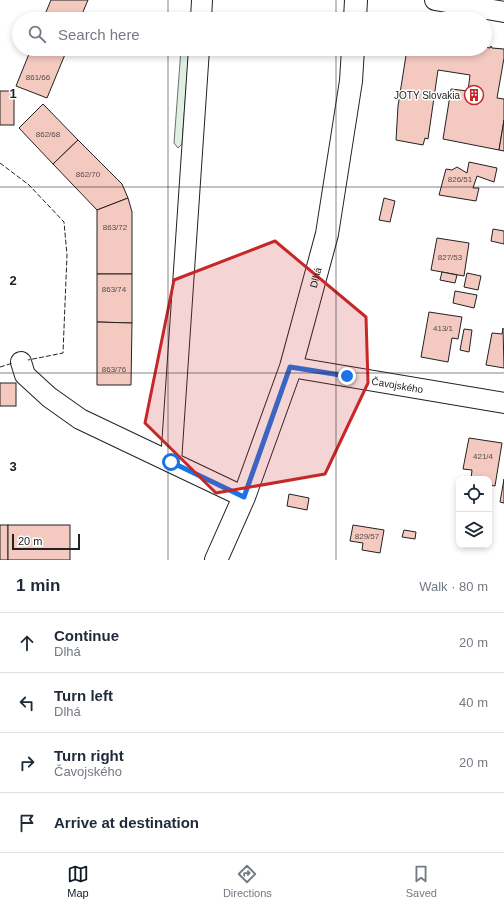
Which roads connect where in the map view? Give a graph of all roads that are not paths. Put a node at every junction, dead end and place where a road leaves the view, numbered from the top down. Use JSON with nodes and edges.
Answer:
{"nodes":[{"id":1,"x":202,"y":0,"type":"edge"},
{"id":2,"x":356,"y":0,"type":"edge"},
{"id":3,"x":435,"y":0,"type":"edge"},
{"id":4,"x":201,"y":12,"type":"edge"},
{"id":5,"x":355,"y":12,"type":"edge"},
{"id":6,"x":504,"y":12,"type":"edge"},
{"id":7,"x":199,"y":56,"type":"edge"},
{"id":8,"x":353,"y":56,"type":"edge"},
{"id":9,"x":21,"y":362,"type":"dead end"},
{"id":10,"x":290,"y":367,"type":"junction"},
{"id":11,"x":504,"y":403,"type":"edge"},
{"id":12,"x":171,"y":462,"type":"junction"},
{"id":13,"x":244,"y":497,"type":"junction"},
{"id":14,"x":216,"y":560,"type":"edge"}],
"edges":[{"from":1,"to":4,"type":"street"},
{"from":2,"to":5,"type":"street"},
{"from":3,"to":6,"type":"street"},
{"from":7,"to":12,"type":"street"},
{"from":8,"to":10,"type":"street","name":"Dlhá"},
{"from":9,"to":12,"type":"street"},
{"from":10,"to":11,"type":"street","name":"Čavojského"},
{"from":10,"to":13,"type":"street","name":"Dlhá"},
{"from":12,"to":13,"type":"street"},
{"from":13,"to":14,"type":"street","name":"Dlhá"}]}
